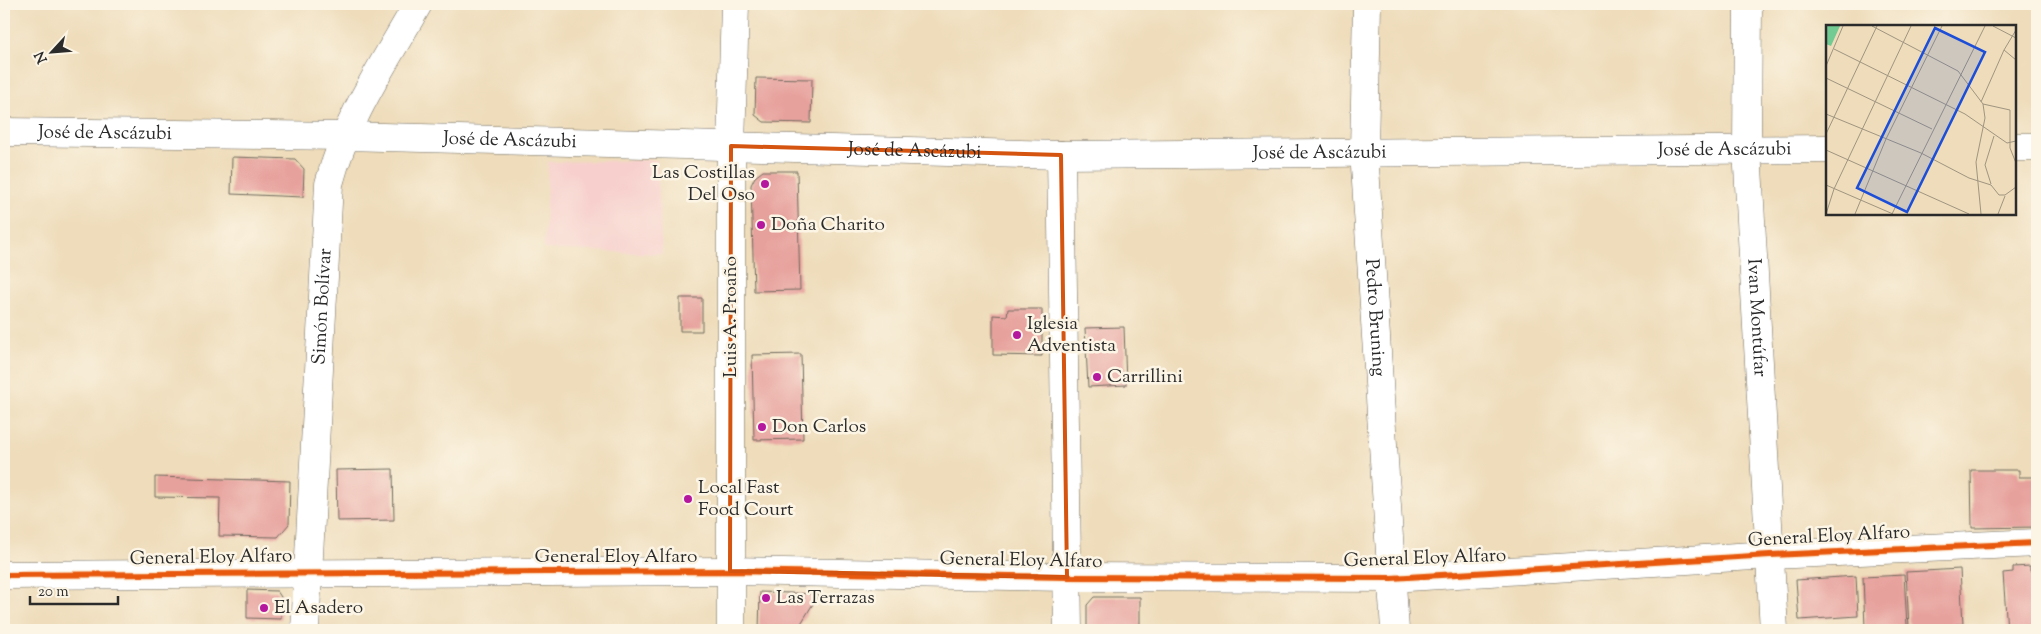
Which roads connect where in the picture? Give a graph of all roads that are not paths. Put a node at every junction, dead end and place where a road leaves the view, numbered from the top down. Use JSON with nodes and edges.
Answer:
{"nodes":[{"id":1,"x":418,"y":4,"type":"edge"},
{"id":2,"x":735,"y":4,"type":"edge"},
{"id":3,"x":1367,"y":4,"type":"edge"},
{"id":4,"x":1748,"y":4,"type":"edge"},
{"id":5,"x":4,"y":132,"type":"edge"},
{"id":6,"x":345,"y":136,"type":"junction"},
{"id":7,"x":731,"y":146,"type":"junction"},
{"id":8,"x":2016,"y":147,"type":"edge"},
{"id":9,"x":2037,"y":147,"type":"edge"},
{"id":10,"x":1826,"y":148,"type":"edge"},
{"id":11,"x":1747,"y":149,"type":"junction"},
{"id":12,"x":1364,"y":151,"type":"junction"},
{"id":13,"x":1061,"y":155,"type":"junction"},
{"id":14,"x":2037,"y":543,"type":"edge"},
{"id":15,"x":1770,"y":554,"type":"junction"},
{"id":16,"x":730,"y":571,"type":"junction"},
{"id":17,"x":309,"y":572,"type":"junction"},
{"id":18,"x":4,"y":575,"type":"edge"},
{"id":19,"x":1067,"y":576,"type":"junction"},
{"id":20,"x":1391,"y":578,"type":"junction"},
{"id":21,"x":305,"y":630,"type":"edge"},
{"id":22,"x":731,"y":630,"type":"edge"},
{"id":23,"x":1068,"y":630,"type":"edge"},
{"id":24,"x":1395,"y":630,"type":"edge"},
{"id":25,"x":1774,"y":630,"type":"edge"}],
"edges":[{"from":1,"to":6,"type":"street","name":"Simón Bolívar"},
{"from":2,"to":7,"type":"street","name":"Luis A. Proaño"},
{"from":3,"to":12,"type":"street","name":"Pedro Bruning"},
{"from":4,"to":11,"type":"street","name":"Ivan Montúfar"},
{"from":5,"to":6,"type":"street","name":"José de Ascázubi"},
{"from":6,"to":7,"type":"street","name":"José de Ascázubi"},
{"from":6,"to":17,"type":"street","name":"Simón Bolívar"},
{"from":7,"to":13,"type":"street","name":"José de Ascázubi"},
{"from":7,"to":16,"type":"street","name":"Luis A. Proaño"},
{"from":8,"to":9,"type":"street"},
{"from":10,"to":11,"type":"street","name":"José de Ascázubi"},
{"from":11,"to":12,"type":"street","name":"José de Ascázubi"},
{"from":11,"to":15,"type":"street","name":"Ivan Montúfar"},
{"from":12,"to":13,"type":"street","name":"José de Ascázubi"},
{"from":12,"to":20,"type":"street","name":"Pedro Bruning"},
{"from":13,"to":19,"type":"street"},
{"from":14,"to":15,"type":"street","name":"General Eloy Alfaro"},
{"from":15,"to":20,"type":"street","name":"General Eloy Alfaro"},
{"from":15,"to":25,"type":"street","name":"Ivan Montúfar"},
{"from":16,"to":17,"type":"street","name":"General Eloy Alfaro"},
{"from":16,"to":19,"type":"street","name":"General Eloy Alfaro"},
{"from":16,"to":22,"type":"street","name":"Luis A. Proaño"},
{"from":17,"to":18,"type":"street","name":"General Eloy Alfaro"},
{"from":17,"to":21,"type":"street","name":"Simón Bolívar"},
{"from":19,"to":20,"type":"street","name":"General Eloy Alfaro"},
{"from":19,"to":23,"type":"street"},
{"from":20,"to":24,"type":"street","name":"Pedro Bruning"}]}
